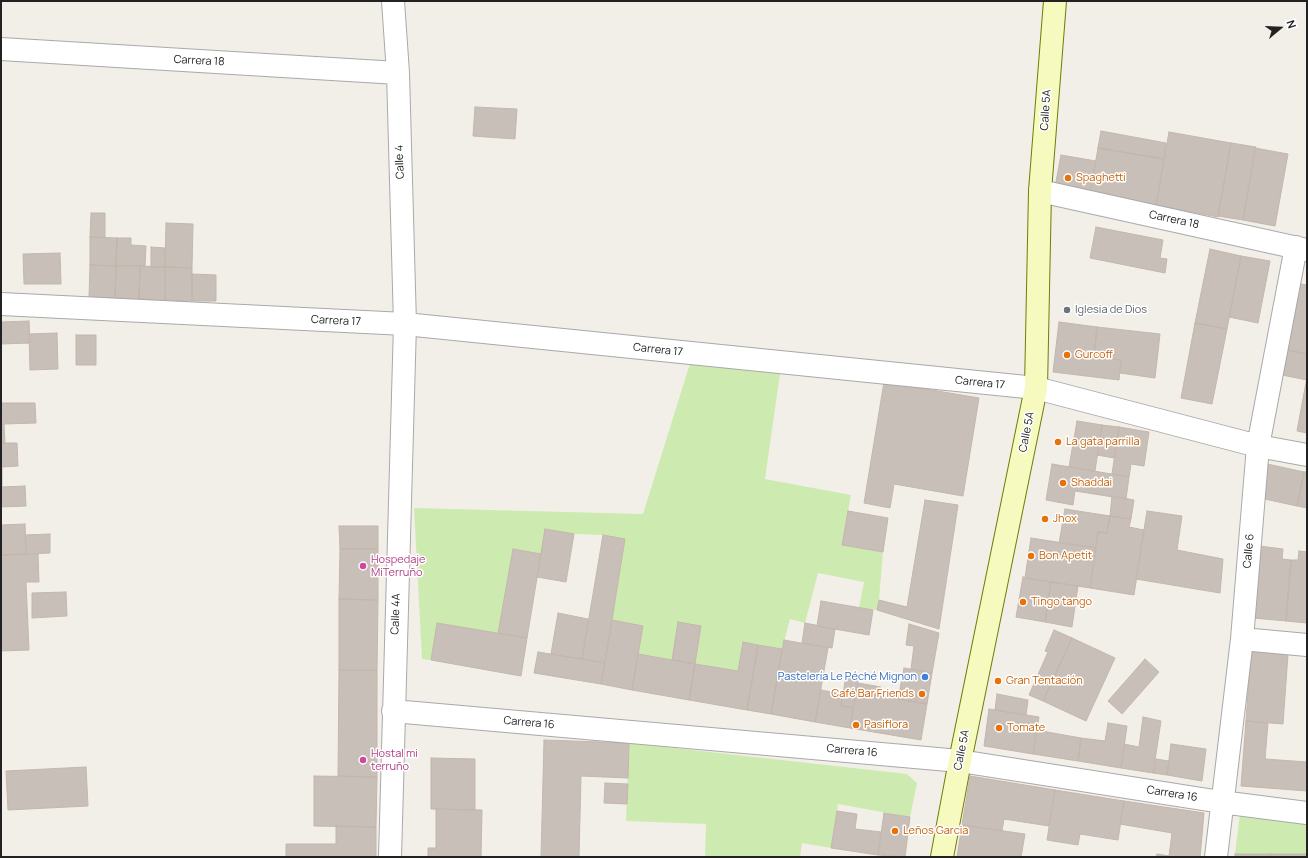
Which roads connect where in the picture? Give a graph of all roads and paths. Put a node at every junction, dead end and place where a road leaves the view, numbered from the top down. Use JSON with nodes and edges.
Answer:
{"nodes":[{"id":1,"x":393,"y":1,"type":"edge"},
{"id":2,"x":1055,"y":1,"type":"edge"},
{"id":3,"x":1,"y":49,"type":"edge"},
{"id":4,"x":398,"y":73,"type":"junction"},
{"id":5,"x":1040,"y":191,"type":"junction"},
{"id":6,"x":1302,"y":248,"type":"edge"},
{"id":7,"x":1,"y":304,"type":"edge"},
{"id":8,"x":405,"y":324,"type":"junction"},
{"id":9,"x":1036,"y":388,"type":"junction"},
{"id":10,"x":1258,"y":446,"type":"junction"},
{"id":11,"x":1307,"y":455,"type":"edge"},
{"id":12,"x":1242,"y":639,"type":"junction"},
{"id":13,"x":1307,"y":645,"type":"edge"},
{"id":14,"x":393,"y":711,"type":"junction"},
{"id":15,"x":960,"y":761,"type":"junction"},
{"id":16,"x":1222,"y":802,"type":"junction"},
{"id":17,"x":1307,"y":813,"type":"edge"},
{"id":18,"x":390,"y":857,"type":"edge"},
{"id":19,"x":942,"y":857,"type":"edge"},
{"id":20,"x":1216,"y":857,"type":"edge"}],
"edges":[{"from":1,"to":4,"type":"street","name":"Calle 4"},
{"from":2,"to":5,"type":"main road","name":"Calle 5A"},
{"from":3,"to":4,"type":"street","name":"Carrera 18"},
{"from":4,"to":8,"type":"street","name":"Calle 4"},
{"from":5,"to":6,"type":"street","name":"Carrera 18"},
{"from":5,"to":9,"type":"main road","name":"Calle 5A"},
{"from":6,"to":10,"type":"street","name":"Calle 6"},
{"from":7,"to":8,"type":"street","name":"Carrera 17"},
{"from":8,"to":9,"type":"street","name":"Carrera 17"},
{"from":8,"to":14,"type":"street","name":"Calle 4A"},
{"from":9,"to":10,"type":"street","name":"Carrera 17"},
{"from":9,"to":15,"type":"main road","name":"Calle 5A"},
{"from":10,"to":11,"type":"street","name":"Carrera 17"},
{"from":10,"to":12,"type":"street","name":"Calle 6"},
{"from":12,"to":13,"type":"street"},
{"from":12,"to":16,"type":"street","name":"Calle 6"},
{"from":14,"to":15,"type":"street","name":"Carrera 16"},
{"from":14,"to":18,"type":"street","name":"Calle 4A"},
{"from":15,"to":16,"type":"street","name":"Carrera 16"},
{"from":15,"to":19,"type":"main road","name":"Calle 5A"},
{"from":16,"to":17,"type":"street","name":"Carrera 16"},
{"from":16,"to":20,"type":"street","name":"Calle 6"}]}
